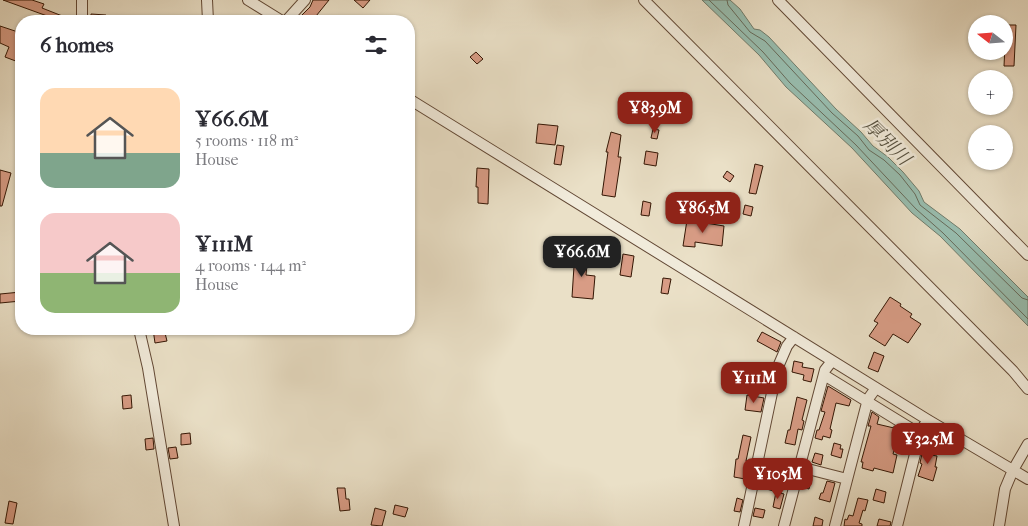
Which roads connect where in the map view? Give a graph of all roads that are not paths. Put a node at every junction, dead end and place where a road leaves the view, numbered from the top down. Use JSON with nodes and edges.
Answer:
{"nodes":[{"id":1,"x":82,"y":0,"type":"edge"},
{"id":2,"x":207,"y":0,"type":"edge"},
{"id":3,"x":248,"y":0,"type":"edge"},
{"id":4,"x":305,"y":0,"type":"edge"},
{"id":5,"x":644,"y":0,"type":"edge"},
{"id":6,"x":778,"y":0,"type":"edge"},
{"id":7,"x":82,"y":15,"type":"edge"},
{"id":8,"x":208,"y":15,"type":"edge"},
{"id":9,"x":272,"y":15,"type":"edge"},
{"id":10,"x":291,"y":15,"type":"edge"},
{"id":11,"x":415,"y":104,"type":"edge"},
{"id":12,"x":1028,"y":255,"type":"edge"},
{"id":13,"x":140,"y":335,"type":"edge"},
{"id":14,"x":794,"y":337,"type":"junction"},
{"id":15,"x":832,"y":361,"type":"junction"},
{"id":16,"x":824,"y":375,"type":"junction"},
{"id":17,"x":876,"y":388,"type":"junction"},
{"id":18,"x":1028,"y":389,"type":"edge"},
{"id":19,"x":867,"y":402,"type":"junction"},
{"id":20,"x":915,"y":412,"type":"junction"},
{"id":21,"x":928,"y":420,"type":"junction"},
{"id":22,"x":907,"y":426,"type":"junction"},
{"id":23,"x":920,"y":434,"type":"junction"},
{"id":24,"x":1028,"y":444,"type":"edge"},
{"id":25,"x":800,"y":467,"type":"junction"},
{"id":26,"x":1013,"y":470,"type":"junction"},
{"id":27,"x":847,"y":478,"type":"junction"},
{"id":28,"x":1028,"y":479,"type":"edge"},
{"id":29,"x":174,"y":526,"type":"edge"},
{"id":30,"x":744,"y":526,"type":"edge"},
{"id":31,"x":784,"y":526,"type":"edge"},
{"id":32,"x":835,"y":526,"type":"edge"},
{"id":33,"x":897,"y":526,"type":"edge"},
{"id":34,"x":999,"y":526,"type":"edge"}],
"edges":[{"from":1,"to":7,"type":"street"},
{"from":2,"to":8,"type":"street"},
{"from":3,"to":9,"type":"street"},
{"from":4,"to":10,"type":"street"},
{"from":5,"to":18,"type":"street"},
{"from":6,"to":12,"type":"street"},
{"from":11,"to":14,"type":"street"},
{"from":13,"to":29,"type":"street"},
{"from":14,"to":15,"type":"street"},
{"from":14,"to":30,"type":"street"},
{"from":15,"to":16,"type":"street"},
{"from":15,"to":17,"type":"street"},
{"from":16,"to":19,"type":"street"},
{"from":16,"to":25,"type":"street"},
{"from":17,"to":19,"type":"street"},
{"from":17,"to":20,"type":"street"},
{"from":19,"to":22,"type":"street"},
{"from":19,"to":27,"type":"street"},
{"from":20,"to":21,"type":"street"},
{"from":20,"to":22,"type":"street"},
{"from":21,"to":23,"type":"street"},
{"from":21,"to":26,"type":"street"},
{"from":22,"to":23,"type":"street"},
{"from":23,"to":33,"type":"street"},
{"from":24,"to":26,"type":"street"},
{"from":25,"to":27,"type":"street"},
{"from":25,"to":31,"type":"street"},
{"from":26,"to":28,"type":"street"},
{"from":26,"to":34,"type":"street"},
{"from":27,"to":32,"type":"street"}]}
